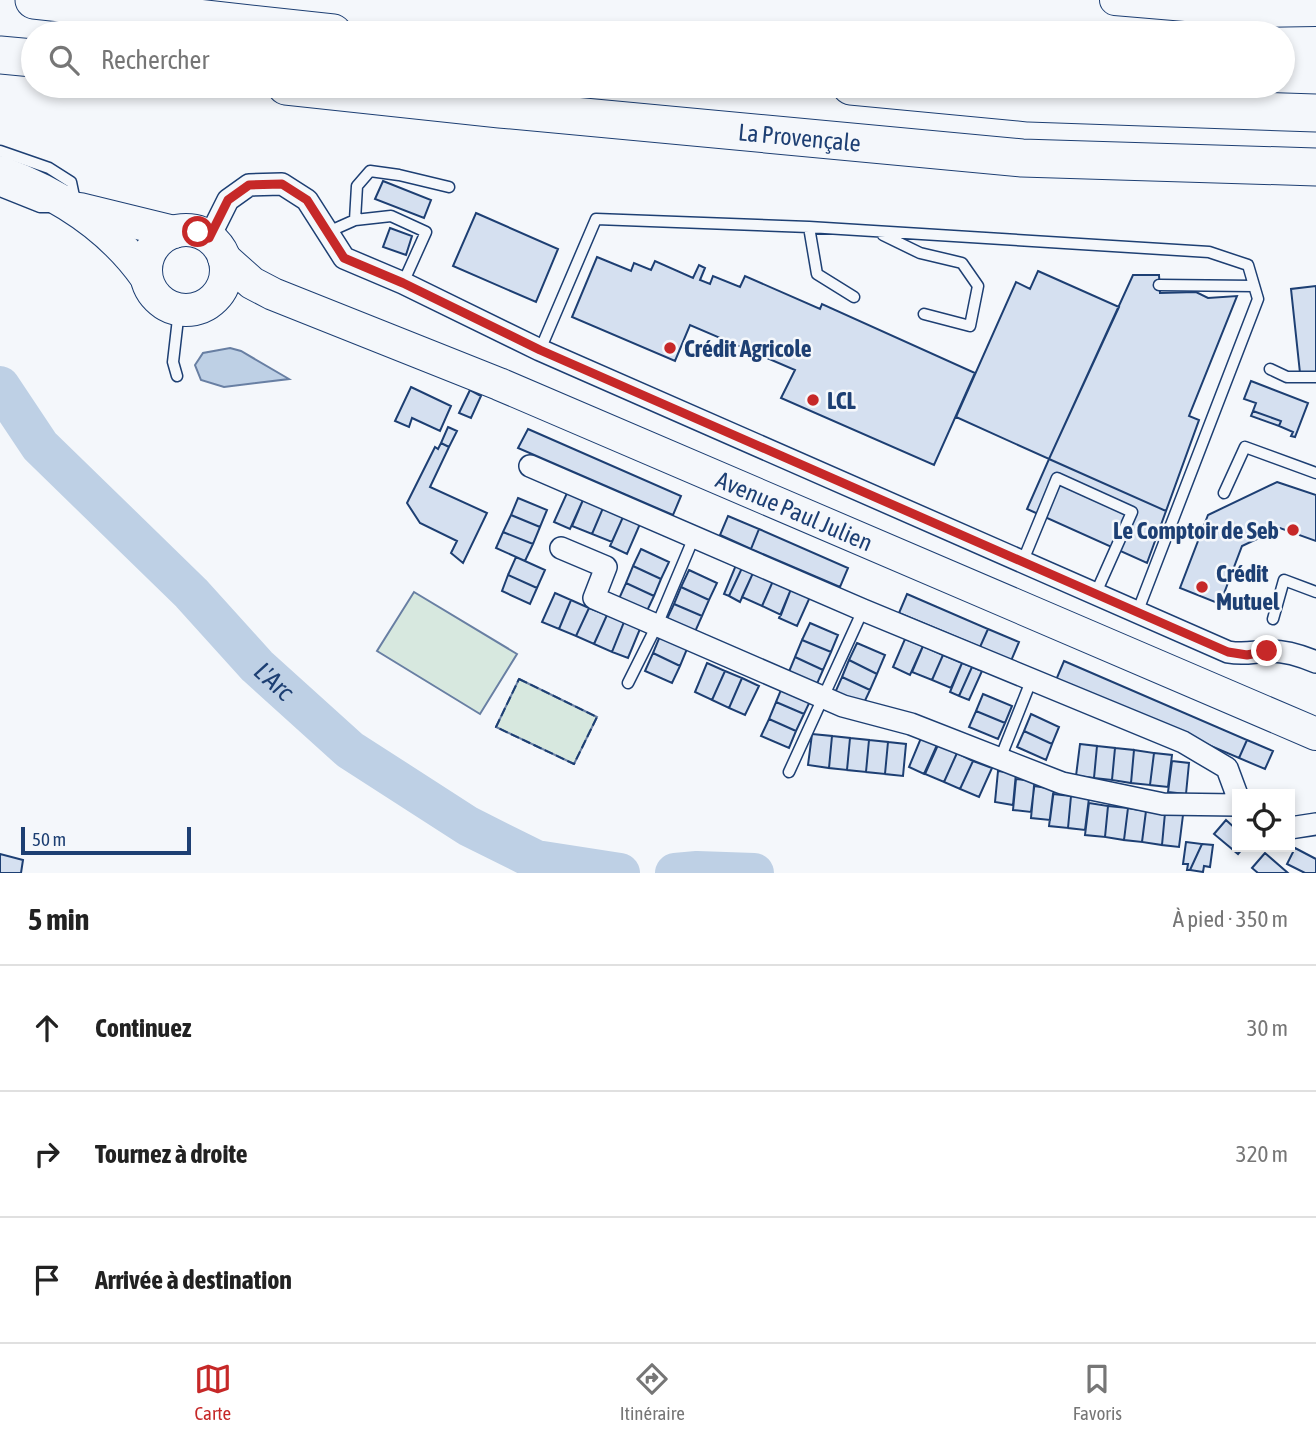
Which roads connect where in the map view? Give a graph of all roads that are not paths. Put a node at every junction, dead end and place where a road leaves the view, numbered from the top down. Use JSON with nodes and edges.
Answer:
{"nodes":[{"id":1,"x":34,"y":0,"type":"edge"},
{"id":2,"x":1115,"y":0,"type":"edge"},
{"id":3,"x":1316,"y":11,"type":"edge"},
{"id":4,"x":224,"y":21,"type":"edge"},
{"id":5,"x":0,"y":55,"type":"edge"},
{"id":6,"x":21,"y":57,"type":"edge"},
{"id":7,"x":400,"y":98,"type":"edge"},
{"id":8,"x":976,"y":98,"type":"edge"},
{"id":9,"x":1316,"y":113,"type":"edge"},
{"id":10,"x":0,"y":150,"type":"edge"},
{"id":11,"x":1316,"y":167,"type":"edge"},
{"id":12,"x":0,"y":172,"type":"edge"},
{"id":13,"x":449,"y":187,"type":"dead end"},
{"id":14,"x":0,"y":191,"type":"edge"},
{"id":15,"x":76,"y":208,"type":"junction"},
{"id":16,"x":355,"y":220,"type":"junction"},
{"id":17,"x":809,"y":227,"type":"junction"},
{"id":18,"x":174,"y":232,"type":"junction"},
{"id":19,"x":328,"y":232,"type":"junction"},
{"id":20,"x":877,"y":233,"type":"junction"},
{"id":21,"x":217,"y":248,"type":"junction"},
{"id":22,"x":146,"y":277,"type":"junction"},
{"id":23,"x":403,"y":283,"type":"junction"},
{"id":24,"x":1159,"y":285,"type":"dead end"},
{"id":25,"x":1254,"y":286,"type":"junction"},
{"id":26,"x":273,"y":294,"type":"junction"},
{"id":27,"x":854,"y":297,"type":"dead end"},
{"id":28,"x":190,"y":309,"type":"junction"},
{"id":29,"x":924,"y":314,"type":"dead end"},
{"id":30,"x":540,"y":350,"type":"junction"},
{"id":31,"x":1270,"y":369,"type":"dead end"},
{"id":32,"x":177,"y":376,"type":"dead end"},
{"id":33,"x":1316,"y":377,"type":"edge"},
{"id":34,"x":530,"y":466,"type":"dead end"},
{"id":35,"x":1316,"y":474,"type":"edge"},
{"id":36,"x":1224,"y":493,"type":"dead end"},
{"id":37,"x":694,"y":537,"type":"junction"},
{"id":38,"x":561,"y":548,"type":"dead end"},
{"id":39,"x":1023,"y":563,"type":"junction"},
{"id":40,"x":1316,"y":592,"type":"edge"},
{"id":41,"x":1096,"y":595,"type":"junction"},
{"id":42,"x":863,"y":610,"type":"junction"},
{"id":43,"x":1137,"y":613,"type":"junction"},
{"id":44,"x":1273,"y":619,"type":"dead end"},
{"id":45,"x":657,"y":625,"type":"junction"},
{"id":46,"x":1314,"y":656,"type":"edge"},
{"id":47,"x":1031,"y":681,"type":"junction"},
{"id":48,"x":628,"y":683,"type":"dead end"},
{"id":49,"x":823,"y":696,"type":"junction"},
{"id":50,"x":1316,"y":734,"type":"edge"},
{"id":51,"x":1000,"y":759,"type":"junction"},
{"id":52,"x":789,"y":772,"type":"dead end"},
{"id":53,"x":1235,"y":789,"type":"edge"},
{"id":54,"x":1232,"y":805,"type":"edge"},
{"id":55,"x":1316,"y":824,"type":"edge"},
{"id":56,"x":1295,"y":827,"type":"edge"}],
"edges":[{"from":1,"to":4,"type":"highway"},
{"from":2,"to":3,"type":"street"},
{"from":5,"to":6,"type":"highway"},
{"from":7,"to":11,"type":"highway","name":"La Provençale"},
{"from":8,"to":9,"type":"highway"},
{"from":10,"to":15,"type":"lane"},
{"from":12,"to":15,"type":"main road"},
{"from":13,"to":16,"type":"lane"},
{"from":14,"to":15,"type":"lane"},
{"from":15,"to":18,"type":"main road"},
{"from":15,"to":22,"type":"main road"},
{"from":16,"to":19,"type":"lane"},
{"from":16,"to":23,"type":"lane"},
{"from":17,"to":20,"type":"lane"},
{"from":17,"to":27,"type":"lane"},
{"from":17,"to":30,"type":"lane"},
{"from":18,"to":21,"type":"main road"},
{"from":18,"to":22,"type":"main road"},
{"from":19,"to":21,"type":"street"},
{"from":19,"to":23,"type":"street"},
{"from":20,"to":25,"type":"lane"},
{"from":20,"to":29,"type":"lane"},
{"from":21,"to":26,"type":"main road","name":"Avenue Paul Julien"},
{"from":21,"to":28,"type":"main road"},
{"from":22,"to":28,"type":"main road"},
{"from":23,"to":30,"type":"street"},
{"from":24,"to":25,"type":"lane"},
{"from":25,"to":43,"type":"lane"},
{"from":26,"to":28,"type":"main road","name":"Avenue Paul Julien"},
{"from":26,"to":50,"type":"main road","name":"Avenue Paul Julien"},
{"from":28,"to":32,"type":"lane"},
{"from":30,"to":39,"type":"street"},
{"from":31,"to":33,"type":"lane"},
{"from":34,"to":37,"type":"street"},
{"from":35,"to":36,"type":"lane"},
{"from":37,"to":42,"type":"street"},
{"from":37,"to":45,"type":"lane"},
{"from":38,"to":45,"type":"street"},
{"from":39,"to":41,"type":"street"},
{"from":39,"to":41,"type":"lane"},
{"from":40,"to":44,"type":"lane"},
{"from":41,"to":43,"type":"street"},
{"from":42,"to":47,"type":"street"},
{"from":42,"to":49,"type":"lane"},
{"from":43,"to":46,"type":"street"},
{"from":45,"to":48,"type":"lane"},
{"from":45,"to":49,"type":"street"},
{"from":47,"to":51,"type":"lane"},
{"from":47,"to":53,"type":"street"},
{"from":49,"to":51,"type":"street"},
{"from":49,"to":52,"type":"lane"},
{"from":51,"to":54,"type":"street"},
{"from":55,"to":56,"type":"street"}]}
